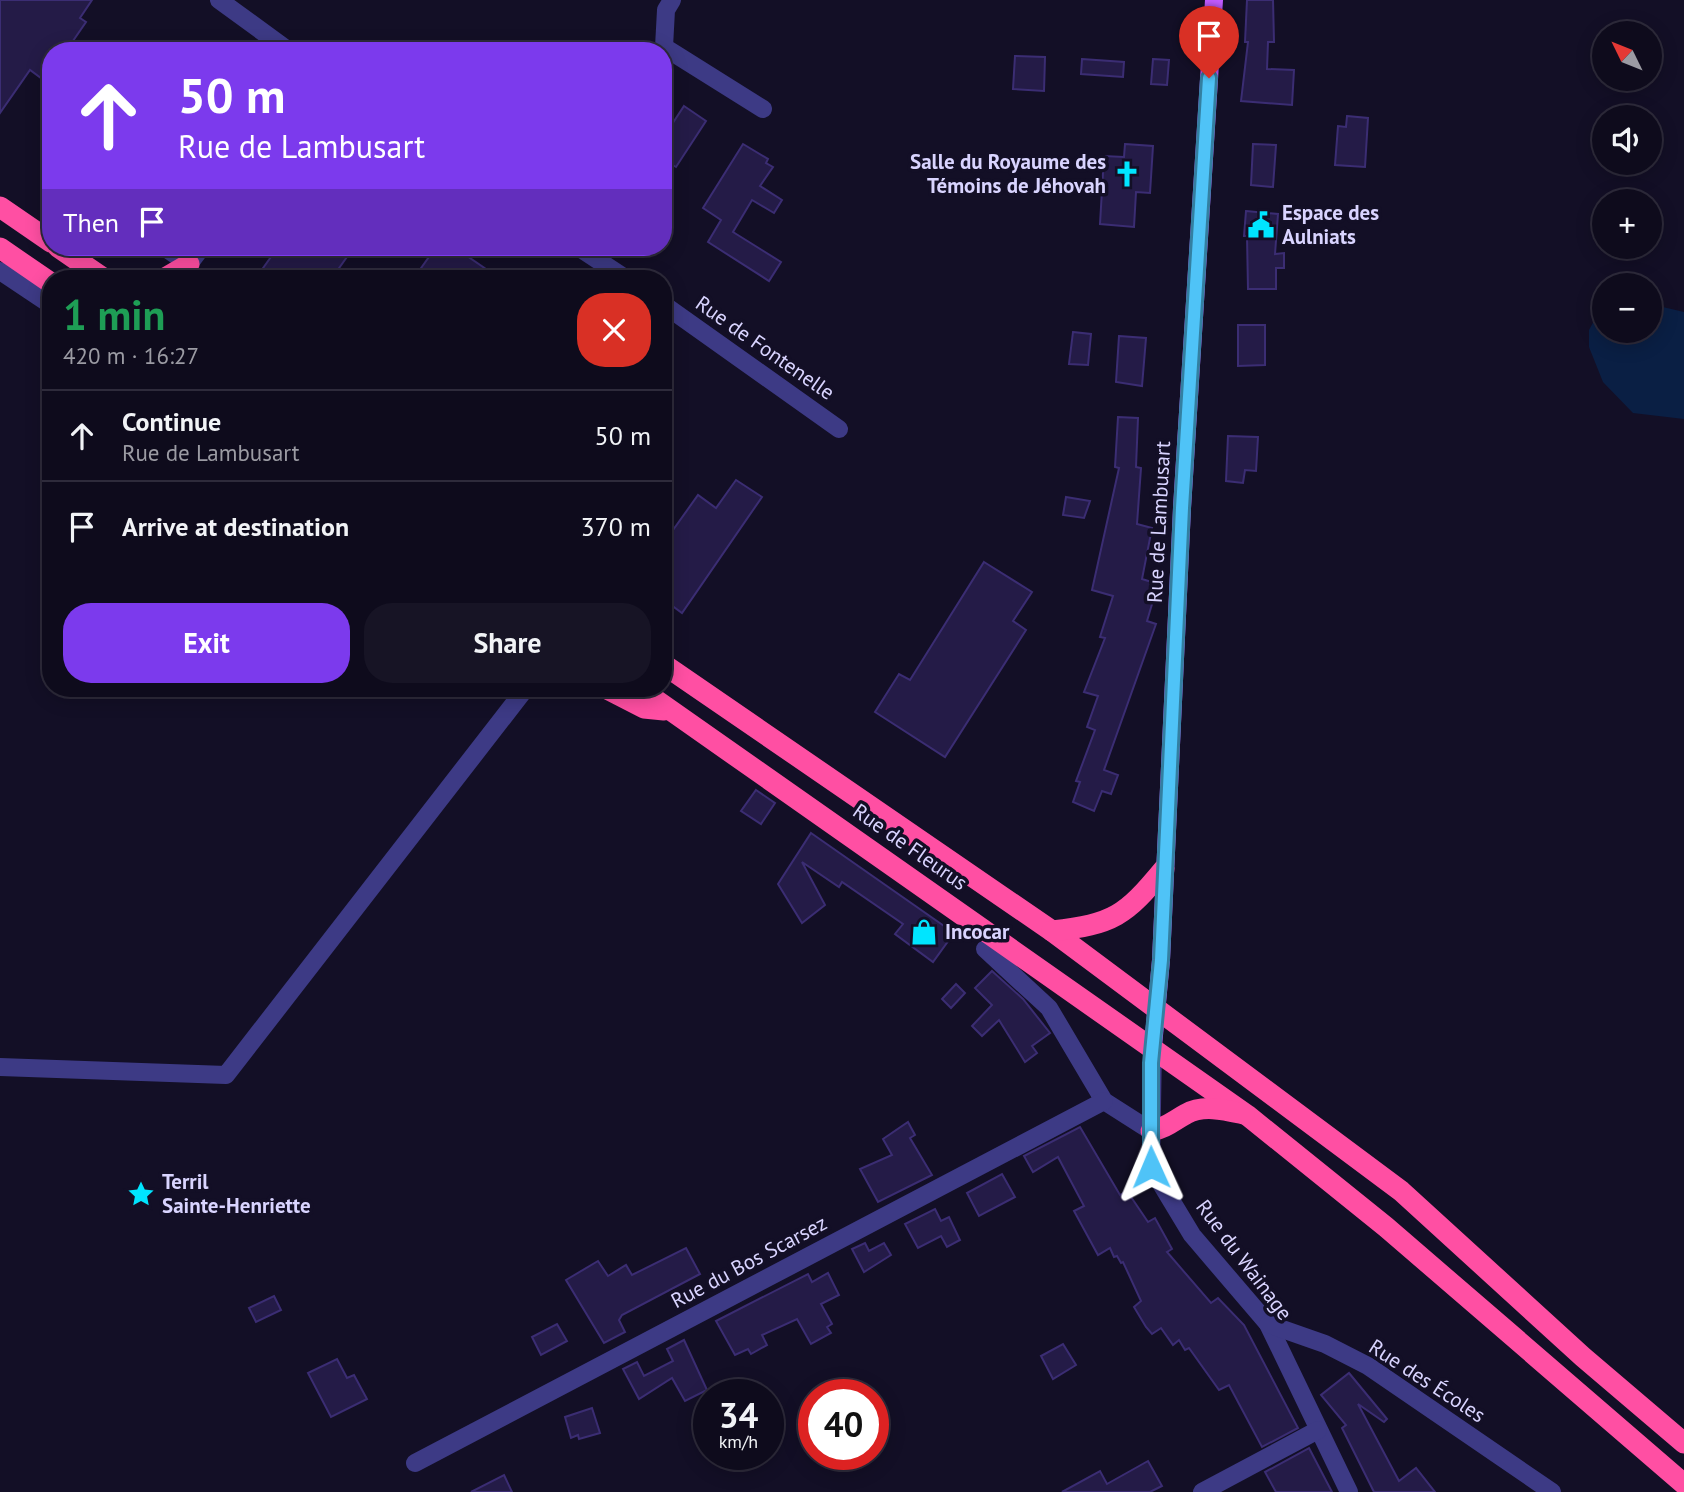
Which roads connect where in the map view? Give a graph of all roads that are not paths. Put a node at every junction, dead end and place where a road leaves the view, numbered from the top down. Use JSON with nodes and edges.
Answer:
{"nodes":[{"id":1,"x":219,"y":0,"type":"edge"},
{"id":2,"x":672,"y":0,"type":"edge"},
{"id":3,"x":1214,"y":0,"type":"edge"},
{"id":4,"x":277,"y":42,"type":"edge"},
{"id":5,"x":664,"y":42,"type":"edge"},
{"id":6,"x":672,"y":52,"type":"edge"},
{"id":7,"x":763,"y":109,"type":"dead end"},
{"id":8,"x":0,"y":207,"type":"edge"},
{"id":9,"x":42,"y":236,"type":"edge"},
{"id":10,"x":0,"y":248,"type":"edge"},
{"id":11,"x":72,"y":256,"type":"edge"},
{"id":12,"x":173,"y":256,"type":"edge"},
{"id":13,"x":592,"y":256,"type":"edge"},
{"id":14,"x":93,"y":270,"type":"edge"},
{"id":15,"x":187,"y":270,"type":"edge"},
{"id":16,"x":613,"y":270,"type":"edge"},
{"id":17,"x":0,"y":271,"type":"edge"},
{"id":18,"x":42,"y":277,"type":"edge"},
{"id":19,"x":42,"y":299,"type":"edge"},
{"id":20,"x":672,"y":310,"type":"edge"},
{"id":21,"x":839,"y":429,"type":"dead end"},
{"id":22,"x":672,"y":670,"type":"edge"},
{"id":23,"x":519,"y":697,"type":"edge"},
{"id":24,"x":623,"y":697,"type":"edge"},
{"id":25,"x":652,"y":697,"type":"edge"},
{"id":26,"x":673,"y":711,"type":"junction"},
{"id":27,"x":1164,"y":869,"type":"junction"},
{"id":28,"x":1052,"y":931,"type":"junction"},
{"id":29,"x":985,"y":949,"type":"dead end"},
{"id":30,"x":1157,"y":1008,"type":"junction"},
{"id":31,"x":1153,"y":1046,"type":"junction"},
{"id":32,"x":0,"y":1067,"type":"edge"},
{"id":33,"x":1104,"y":1101,"type":"junction"},
{"id":34,"x":1247,"y":1115,"type":"junction"},
{"id":35,"x":1151,"y":1131,"type":"junction"},
{"id":36,"x":1268,"y":1324,"type":"junction"},
{"id":37,"x":1318,"y":1430,"type":"junction"},
{"id":38,"x":1684,"y":1443,"type":"edge"},
{"id":39,"x":415,"y":1463,"type":"dead end"},
{"id":40,"x":1684,"y":1483,"type":"edge"},
{"id":41,"x":1202,"y":1492,"type":"edge"},
{"id":42,"x":1349,"y":1492,"type":"edge"},
{"id":43,"x":1552,"y":1492,"type":"edge"}],
"edges":[{"from":1,"to":4,"type":"street"},
{"from":2,"to":5,"type":"street"},
{"from":3,"to":27,"type":"main road","name":"Rue de Lambusart"},
{"from":6,"to":7,"type":"street"},
{"from":8,"to":9,"type":"highway"},
{"from":10,"to":18,"type":"highway"},
{"from":11,"to":14,"type":"highway"},
{"from":12,"to":15,"type":"street"},
{"from":13,"to":16,"type":"street"},
{"from":17,"to":19,"type":"street"},
{"from":20,"to":21,"type":"street","name":"Rue de Fontenelle"},
{"from":22,"to":28,"type":"highway","name":"Rue de Fleurus"},
{"from":23,"to":32,"type":"street"},
{"from":24,"to":26,"type":"highway"},
{"from":25,"to":26,"type":"highway","name":"Rue de Fleurus"},
{"from":26,"to":31,"type":"highway","name":"Rue de Fleurus"},
{"from":27,"to":28,"type":"highway"},
{"from":27,"to":30,"type":"main road","name":"Rue de Lambusart"},
{"from":28,"to":30,"type":"highway","name":"Rue de Fleurus"},
{"from":29,"to":33,"type":"street"},
{"from":30,"to":31,"type":"main road","name":"Rue de Lambusart"},
{"from":30,"to":38,"type":"highway","name":"Rue de Fleurus"},
{"from":31,"to":34,"type":"highway","name":"Rue de Fleurus"},
{"from":31,"to":35,"type":"street","name":"Rue du Wainage"},
{"from":33,"to":35,"type":"street"},
{"from":33,"to":39,"type":"street","name":"Rue du Bos Scarsez"},
{"from":34,"to":35,"type":"highway"},
{"from":34,"to":40,"type":"highway","name":"Rue de Fleurus"},
{"from":35,"to":36,"type":"street","name":"Rue du Wainage"},
{"from":36,"to":37,"type":"street","name":"Rue du Wainage"},
{"from":36,"to":43,"type":"street","name":"Rue des Écoles"},
{"from":37,"to":41,"type":"street"},
{"from":37,"to":42,"type":"street","name":"Rue du Wainage"}]}
